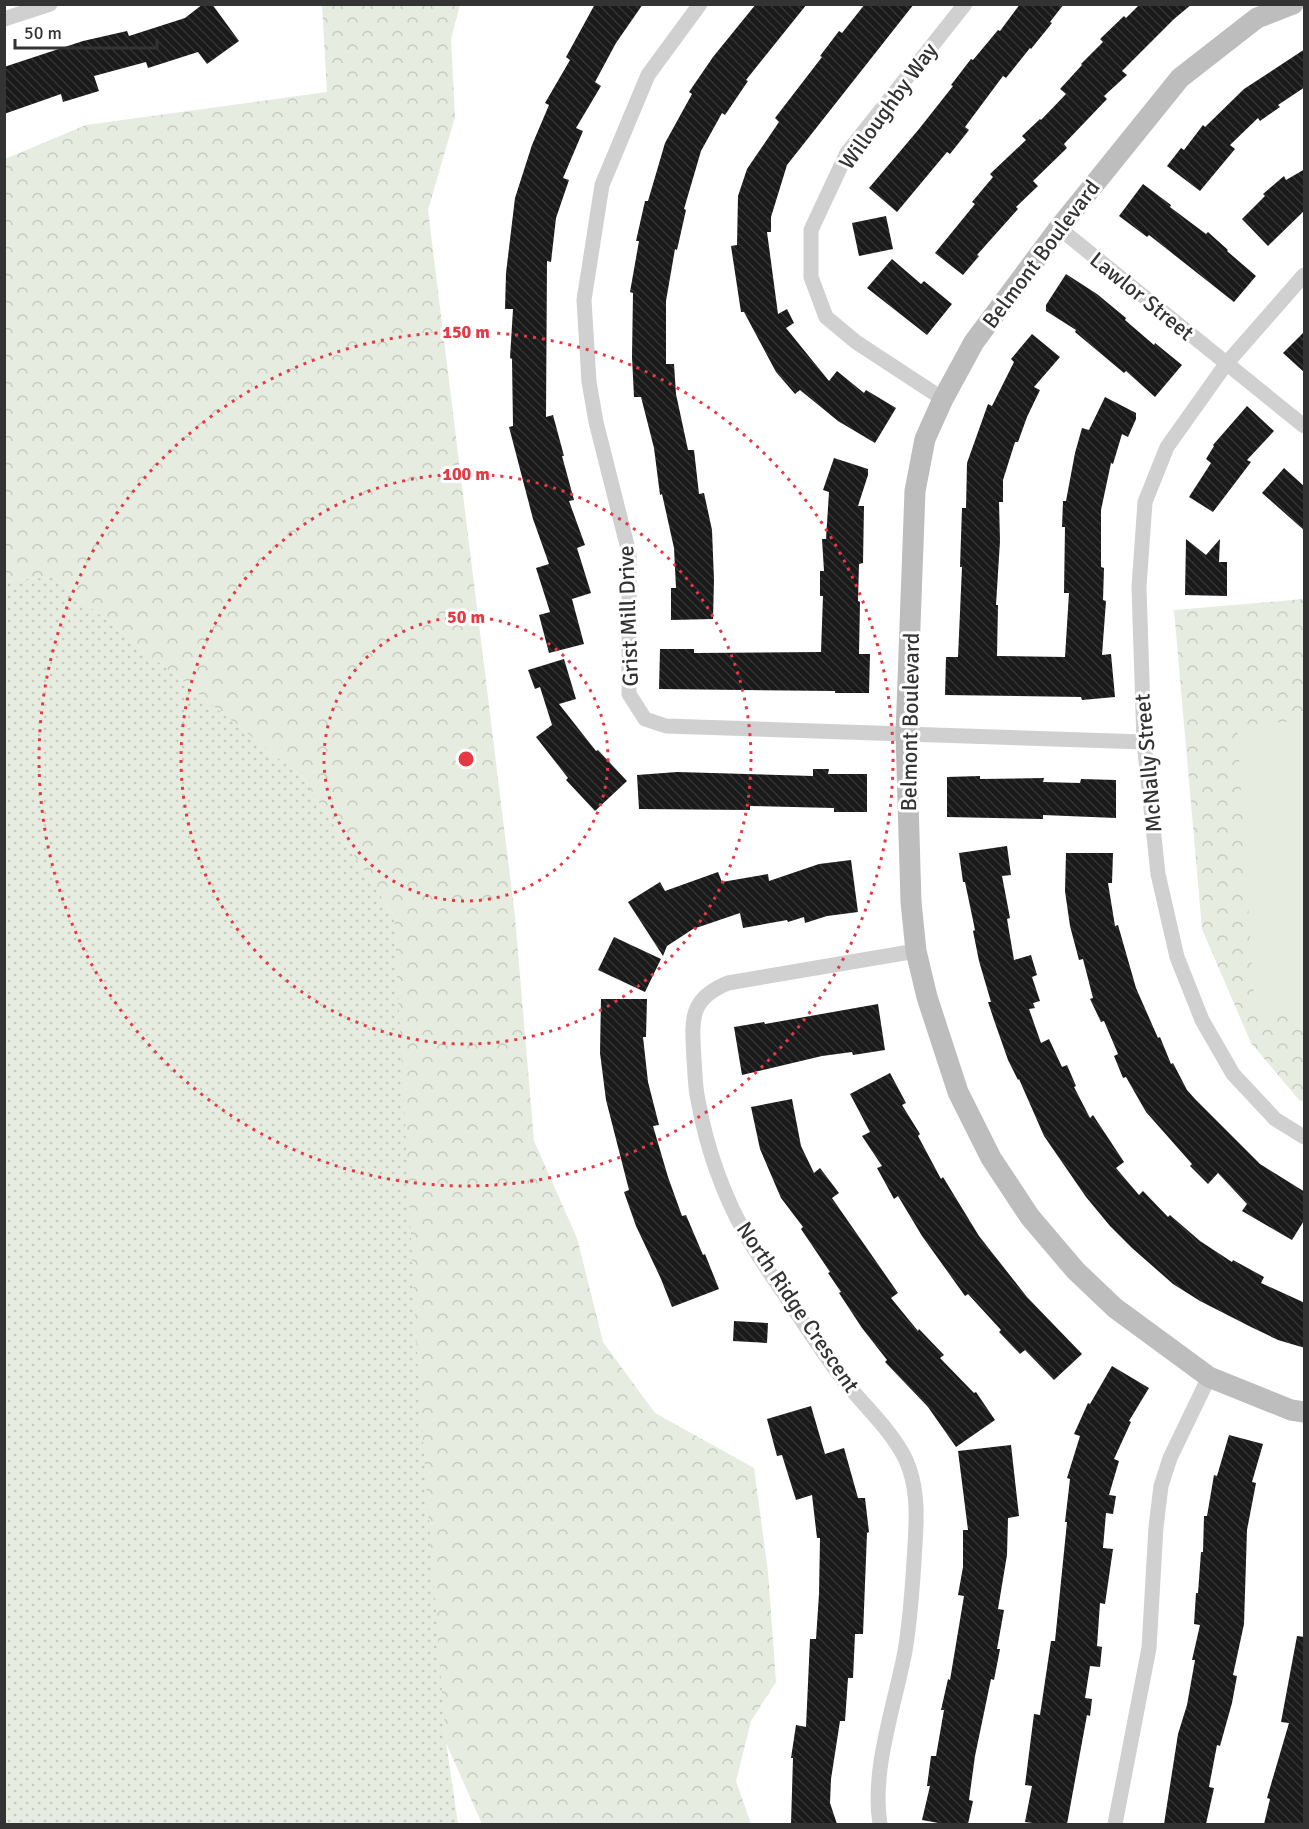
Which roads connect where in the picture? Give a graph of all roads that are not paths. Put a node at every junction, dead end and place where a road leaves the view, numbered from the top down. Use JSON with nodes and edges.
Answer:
{"nodes":[{"id":1,"x":50,"y":4,"type":"edge"},
{"id":2,"x":700,"y":4,"type":"edge"},
{"id":3,"x":965,"y":4,"type":"edge"},
{"id":4,"x":1293,"y":4,"type":"edge"},
{"id":5,"x":4,"y":19,"type":"edge"},
{"id":6,"x":1059,"y":228,"type":"junction"},
{"id":7,"x":1305,"y":275,"type":"edge"},
{"id":8,"x":1226,"y":364,"type":"junction"},
{"id":9,"x":943,"y":399,"type":"junction"},
{"id":10,"x":1305,"y":426,"type":"edge"},
{"id":11,"x":906,"y":734,"type":"junction"},
{"id":12,"x":1144,"y":742,"type":"junction"},
{"id":13,"x":916,"y":951,"type":"junction"},
{"id":14,"x":1305,"y":1137,"type":"edge"},
{"id":15,"x":1209,"y":1377,"type":"junction"},
{"id":16,"x":1305,"y":1412,"type":"edge"},
{"id":17,"x":880,"y":1824,"type":"edge"},
{"id":18,"x":1115,"y":1824,"type":"edge"}],
"edges":[{"from":1,"to":5,"type":"street"},
{"from":2,"to":11,"type":"street","name":"Grist Mill Drive"},
{"from":3,"to":9,"type":"street","name":"Willoughby Way"},
{"from":4,"to":6,"type":"street","name":"Belmont Boulevard"},
{"from":6,"to":8,"type":"street","name":"Lawlor Street"},
{"from":6,"to":9,"type":"street","name":"Belmont Boulevard"},
{"from":7,"to":8,"type":"street"},
{"from":8,"to":10,"type":"street","name":"Lawlor Street"},
{"from":8,"to":12,"type":"street","name":"McNally Street"},
{"from":9,"to":11,"type":"street","name":"Belmont Boulevard"},
{"from":11,"to":12,"type":"street","name":"Grist Mill Drive"},
{"from":11,"to":13,"type":"street","name":"Belmont Boulevard"},
{"from":12,"to":14,"type":"street","name":"McNally Street"},
{"from":13,"to":15,"type":"street","name":"Belmont Boulevard"},
{"from":13,"to":17,"type":"street","name":"North Ridge Crescent"},
{"from":15,"to":16,"type":"street","name":"Belmont Boulevard"},
{"from":15,"to":18,"type":"street"}]}
